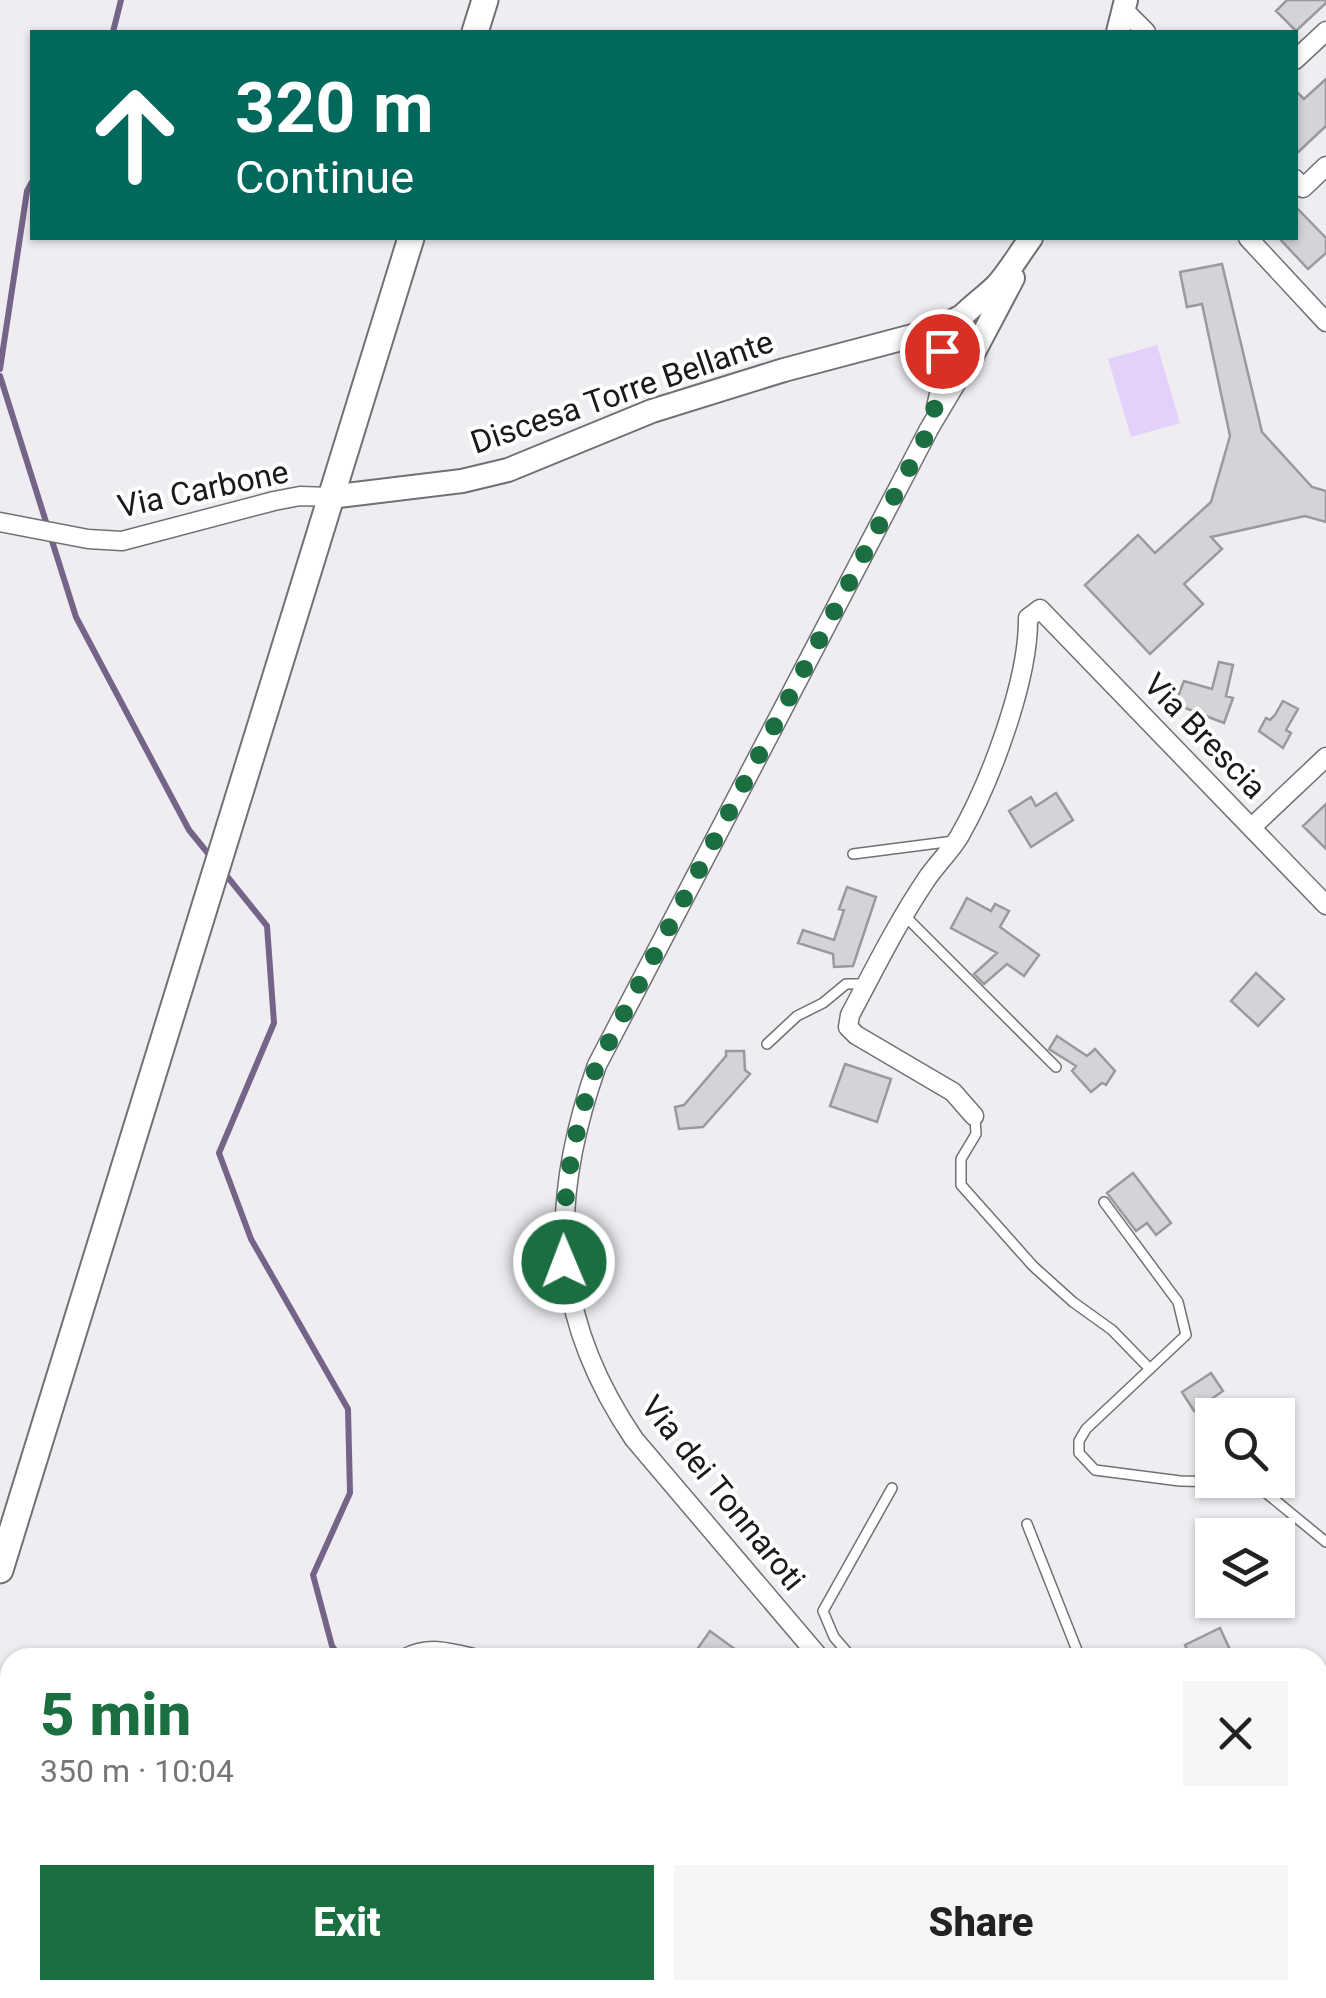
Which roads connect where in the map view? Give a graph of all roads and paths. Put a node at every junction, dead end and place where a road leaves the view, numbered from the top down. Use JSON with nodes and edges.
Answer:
{"nodes":[{"id":1,"x":485,"y":0,"type":"edge"},
{"id":2,"x":1122,"y":14,"type":"edge"},
{"id":3,"x":476,"y":30,"type":"edge"},
{"id":4,"x":1143,"y":30,"type":"edge"},
{"id":5,"x":1326,"y":31,"type":"edge"},
{"id":6,"x":1298,"y":57,"type":"edge"},
{"id":7,"x":1326,"y":166,"type":"edge"},
{"id":8,"x":1298,"y":182,"type":"edge"},
{"id":9,"x":410,"y":240,"type":"edge"},
{"id":10,"x":1030,"y":240,"type":"edge"},
{"id":11,"x":1031,"y":240,"type":"edge"},
{"id":12,"x":1250,"y":240,"type":"edge"},
{"id":13,"x":1322,"y":311,"type":"edge"},
{"id":14,"x":949,"y":336,"type":"junction"},
{"id":15,"x":974,"y":352,"type":"junction"},
{"id":16,"x":929,"y":430,"type":"junction"},
{"id":17,"x":330,"y":497,"type":"junction"},
{"id":18,"x":0,"y":522,"type":"edge"},
{"id":19,"x":1326,"y":756,"type":"edge"},
{"id":20,"x":1252,"y":827,"type":"junction"},
{"id":21,"x":956,"y":841,"type":"junction"},
{"id":22,"x":853,"y":854,"type":"dead end"},
{"id":23,"x":1326,"y":904,"type":"edge"},
{"id":24,"x":905,"y":916,"type":"junction"},
{"id":25,"x":866,"y":984,"type":"junction"},
{"id":26,"x":767,"y":1044,"type":"dead end"},
{"id":27,"x":1056,"y":1067,"type":"dead end"},
{"id":28,"x":974,"y":1116,"type":"joint"},
{"id":29,"x":1104,"y":1202,"type":"dead end"},
{"id":30,"x":1150,"y":1369,"type":"junction"},
{"id":31,"x":892,"y":1488,"type":"dead end"},
{"id":32,"x":1027,"y":1524,"type":"dead end"},
{"id":33,"x":1326,"y":1542,"type":"edge"},
{"id":34,"x":0,"y":1570,"type":"edge"},
{"id":35,"x":811,"y":1648,"type":"edge"},
{"id":36,"x":843,"y":1648,"type":"edge"},
{"id":37,"x":1076,"y":1648,"type":"edge"}],
"edges":[{"from":1,"to":3,"type":"main road"},
{"from":2,"to":4,"type":"street"},
{"from":5,"to":6,"type":"street"},
{"from":7,"to":8,"type":"street"},
{"from":9,"to":17,"type":"main road"},
{"from":10,"to":14,"type":"street"},
{"from":11,"to":15,"type":"street"},
{"from":12,"to":13,"type":"street"},
{"from":14,"to":15,"type":"street"},
{"from":14,"to":16,"type":"street"},
{"from":14,"to":17,"type":"street","name":"Discesa Torre Bellante"},
{"from":15,"to":16,"type":"street"},
{"from":16,"to":35,"type":"street","name":"Via dei Tonnaroti"},
{"from":17,"to":18,"type":"street","name":"Via Carbone"},
{"from":17,"to":34,"type":"main road"},
{"from":19,"to":20,"type":"street"},
{"from":20,"to":21,"type":"street","name":"Via Brescia"},
{"from":20,"to":23,"type":"street","name":"Via Brescia"},
{"from":21,"to":22,"type":"lane"},
{"from":21,"to":24,"type":"street"},
{"from":24,"to":25,"type":"street"},
{"from":24,"to":27,"type":"lane"},
{"from":25,"to":26,"type":"lane"},
{"from":25,"to":28,"type":"street"},
{"from":28,"to":30,"type":"lane"},
{"from":29,"to":30,"type":"lane"},
{"from":30,"to":33,"type":"lane"},
{"from":31,"to":36,"type":"lane"},
{"from":32,"to":37,"type":"lane"}]}
